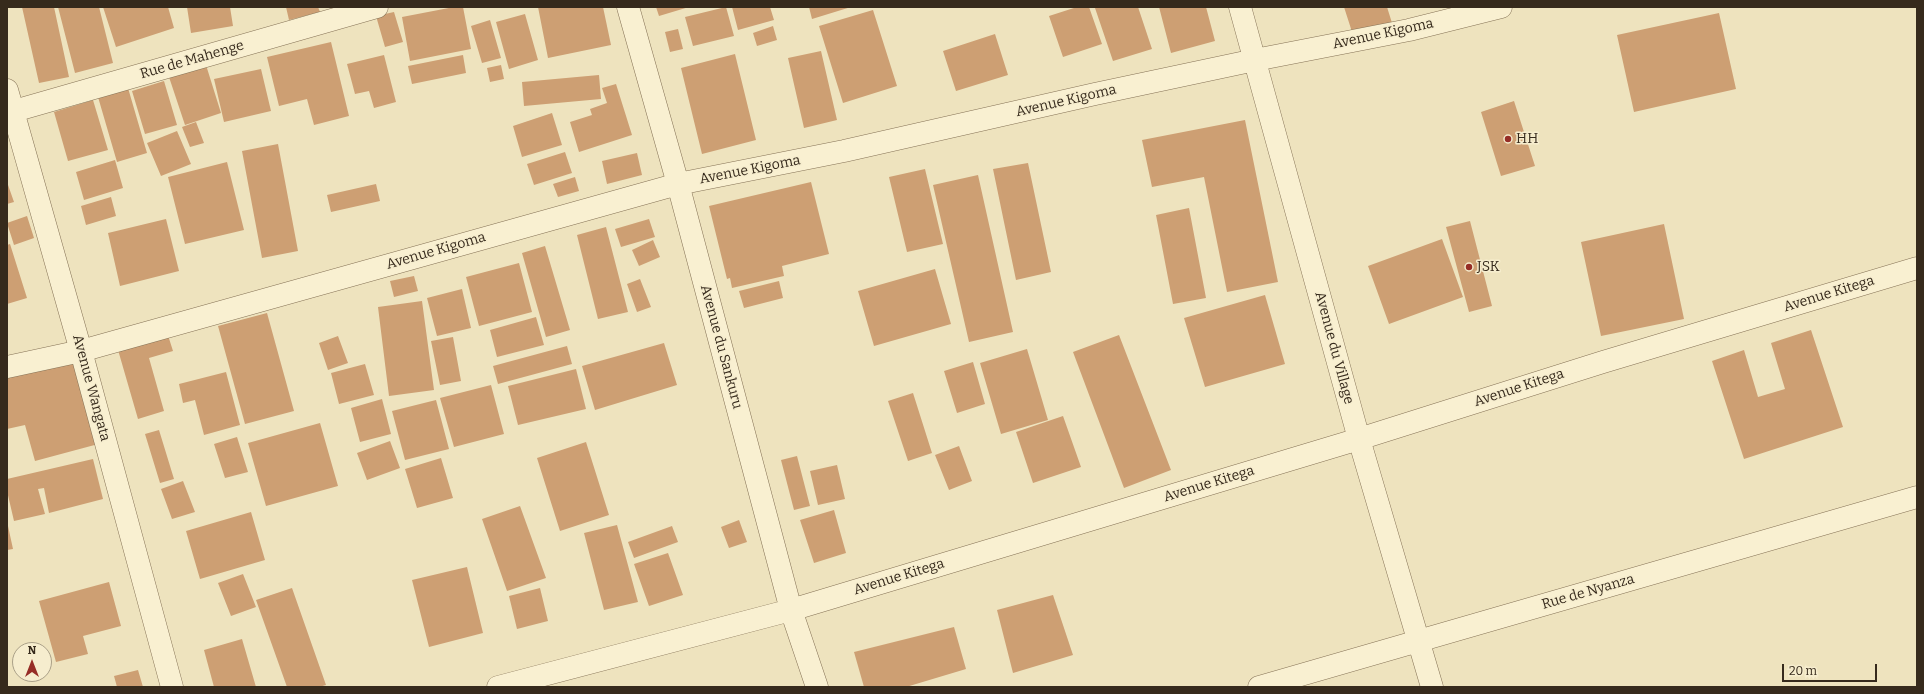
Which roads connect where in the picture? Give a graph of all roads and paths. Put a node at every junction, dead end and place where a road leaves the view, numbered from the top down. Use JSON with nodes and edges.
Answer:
{"nodes":[{"id":1,"x":377,"y":7,"type":"edge"},
{"id":2,"x":628,"y":7,"type":"edge"},
{"id":3,"x":1240,"y":7,"type":"edge"},
{"id":4,"x":1501,"y":7,"type":"edge"},
{"id":5,"x":1256,"y":60,"type":"junction"},
{"id":6,"x":7,"y":90,"type":"edge"},
{"id":7,"x":10,"y":112,"type":"edge"},
{"id":8,"x":678,"y":184,"type":"junction"},
{"id":9,"x":1917,"y":268,"type":"edge"},
{"id":10,"x":81,"y":351,"type":"junction"},
{"id":11,"x":7,"y":367,"type":"edge"},
{"id":12,"x":1359,"y":439,"type":"junction"},
{"id":13,"x":1917,"y":498,"type":"edge"},
{"id":14,"x":791,"y":610,"type":"junction"},
{"id":15,"x":1419,"y":641,"type":"junction"},
{"id":16,"x":172,"y":687,"type":"edge"},
{"id":17,"x":498,"y":687,"type":"edge"},
{"id":18,"x":817,"y":687,"type":"edge"},
{"id":19,"x":1259,"y":687,"type":"edge"},
{"id":20,"x":1432,"y":687,"type":"edge"}],
"edges":[{"from":1,"to":7,"type":"street","name":"Rue de Mahenge"},
{"from":2,"to":8,"type":"street","name":"Avenue du Sankuru"},
{"from":3,"to":5,"type":"street","name":"Avenue du Village"},
{"from":4,"to":5,"type":"street","name":"Avenue Kigoma"},
{"from":5,"to":8,"type":"street","name":"Avenue Kigoma"},
{"from":5,"to":12,"type":"street","name":"Avenue du Village"},
{"from":6,"to":7,"type":"street","name":"Avenue Wangata"},
{"from":7,"to":10,"type":"street","name":"Avenue Wangata"},
{"from":8,"to":10,"type":"street","name":"Avenue Kigoma"},
{"from":8,"to":14,"type":"street","name":"Avenue du Sankuru"},
{"from":9,"to":12,"type":"street","name":"Avenue Kitega"},
{"from":10,"to":11,"type":"street","name":"Avenue Kigoma"},
{"from":10,"to":16,"type":"street","name":"Avenue Wangata"},
{"from":12,"to":14,"type":"street","name":"Avenue Kitega"},
{"from":12,"to":15,"type":"street","name":"Avenue du Village"},
{"from":13,"to":15,"type":"street","name":"Rue de Nyanza"},
{"from":14,"to":17,"type":"street","name":"Avenue Kitega"},
{"from":14,"to":18,"type":"street","name":"Avenue du Sankuru"},
{"from":15,"to":19,"type":"street","name":"Rue de Nyanza"},
{"from":15,"to":20,"type":"street","name":"Avenue du Village"}]}
